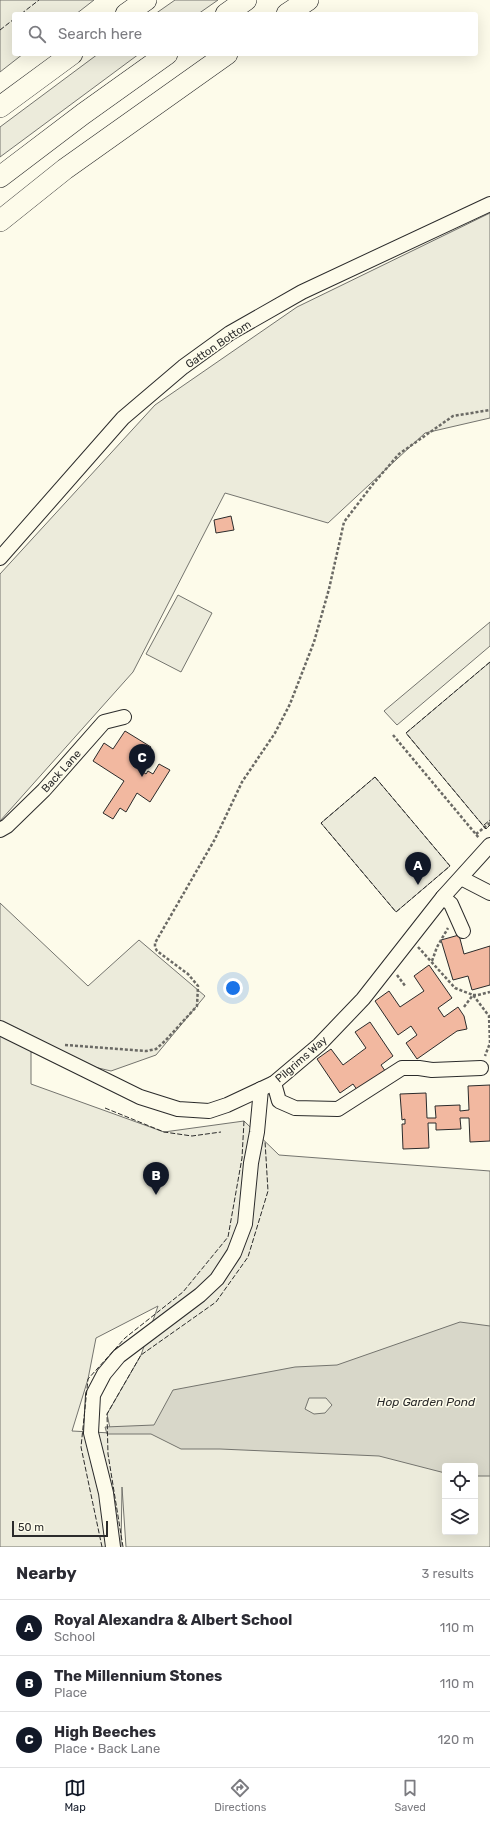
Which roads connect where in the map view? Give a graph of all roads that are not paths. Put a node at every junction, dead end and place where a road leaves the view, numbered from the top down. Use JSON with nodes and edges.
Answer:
{"nodes":[{"id":1,"x":146,"y":0,"type":"edge"},
{"id":2,"x":246,"y":0,"type":"edge"},
{"id":3,"x":308,"y":0,"type":"edge"},
{"id":4,"x":129,"y":12,"type":"edge"},
{"id":5,"x":229,"y":12,"type":"edge"},
{"id":6,"x":290,"y":12,"type":"edge"},
{"id":7,"x":69,"y":56,"type":"edge"},
{"id":8,"x":164,"y":56,"type":"edge"},
{"id":9,"x":224,"y":56,"type":"edge"},
{"id":10,"x":0,"y":107,"type":"edge"},
{"id":11,"x":0,"y":177,"type":"edge"},
{"id":12,"x":490,"y":204,"type":"edge"},
{"id":13,"x":0,"y":221,"type":"edge"},
{"id":14,"x":0,"y":558,"type":"edge"},
{"id":15,"x":124,"y":717,"type":"dead end"},
{"id":16,"x":0,"y":830,"type":"edge"},
{"id":17,"x":488,"y":846,"type":"edge"},
{"id":18,"x":461,"y":878,"type":"junction"},
{"id":19,"x":490,"y":893,"type":"edge"},
{"id":20,"x":442,"y":897,"type":"junction"},
{"id":21,"x":463,"y":931,"type":"dead end"},
{"id":22,"x":0,"y":1028,"type":"edge"},
{"id":23,"x":481,"y":1068,"type":"road end"},
{"id":24,"x":274,"y":1083,"type":"junction"},
{"id":25,"x":261,"y":1089,"type":"junction"},
{"id":26,"x":113,"y":1547,"type":"edge"}],
"edges":[{"from":1,"to":4,"type":"highway"},
{"from":2,"to":5,"type":"highway"},
{"from":3,"to":6,"type":"highway"},
{"from":7,"to":10,"type":"highway"},
{"from":8,"to":11,"type":"highway"},
{"from":9,"to":13,"type":"highway"},
{"from":12,"to":14,"type":"street","name":"Gatton Bottom"},
{"from":15,"to":16,"type":"street","name":"Back Lane"},
{"from":17,"to":18,"type":"street","name":"Pilgrims Way"},
{"from":18,"to":19,"type":"street"},
{"from":18,"to":20,"type":"street","name":"Pilgrims Way"},
{"from":20,"to":21,"type":"street"},
{"from":20,"to":24,"type":"street","name":"Pilgrims Way"},
{"from":22,"to":25,"type":"street","name":"Pilgrims Way"},
{"from":23,"to":24,"type":"street"},
{"from":24,"to":25,"type":"street","name":"Pilgrims Way"},
{"from":25,"to":26,"type":"street"}]}
